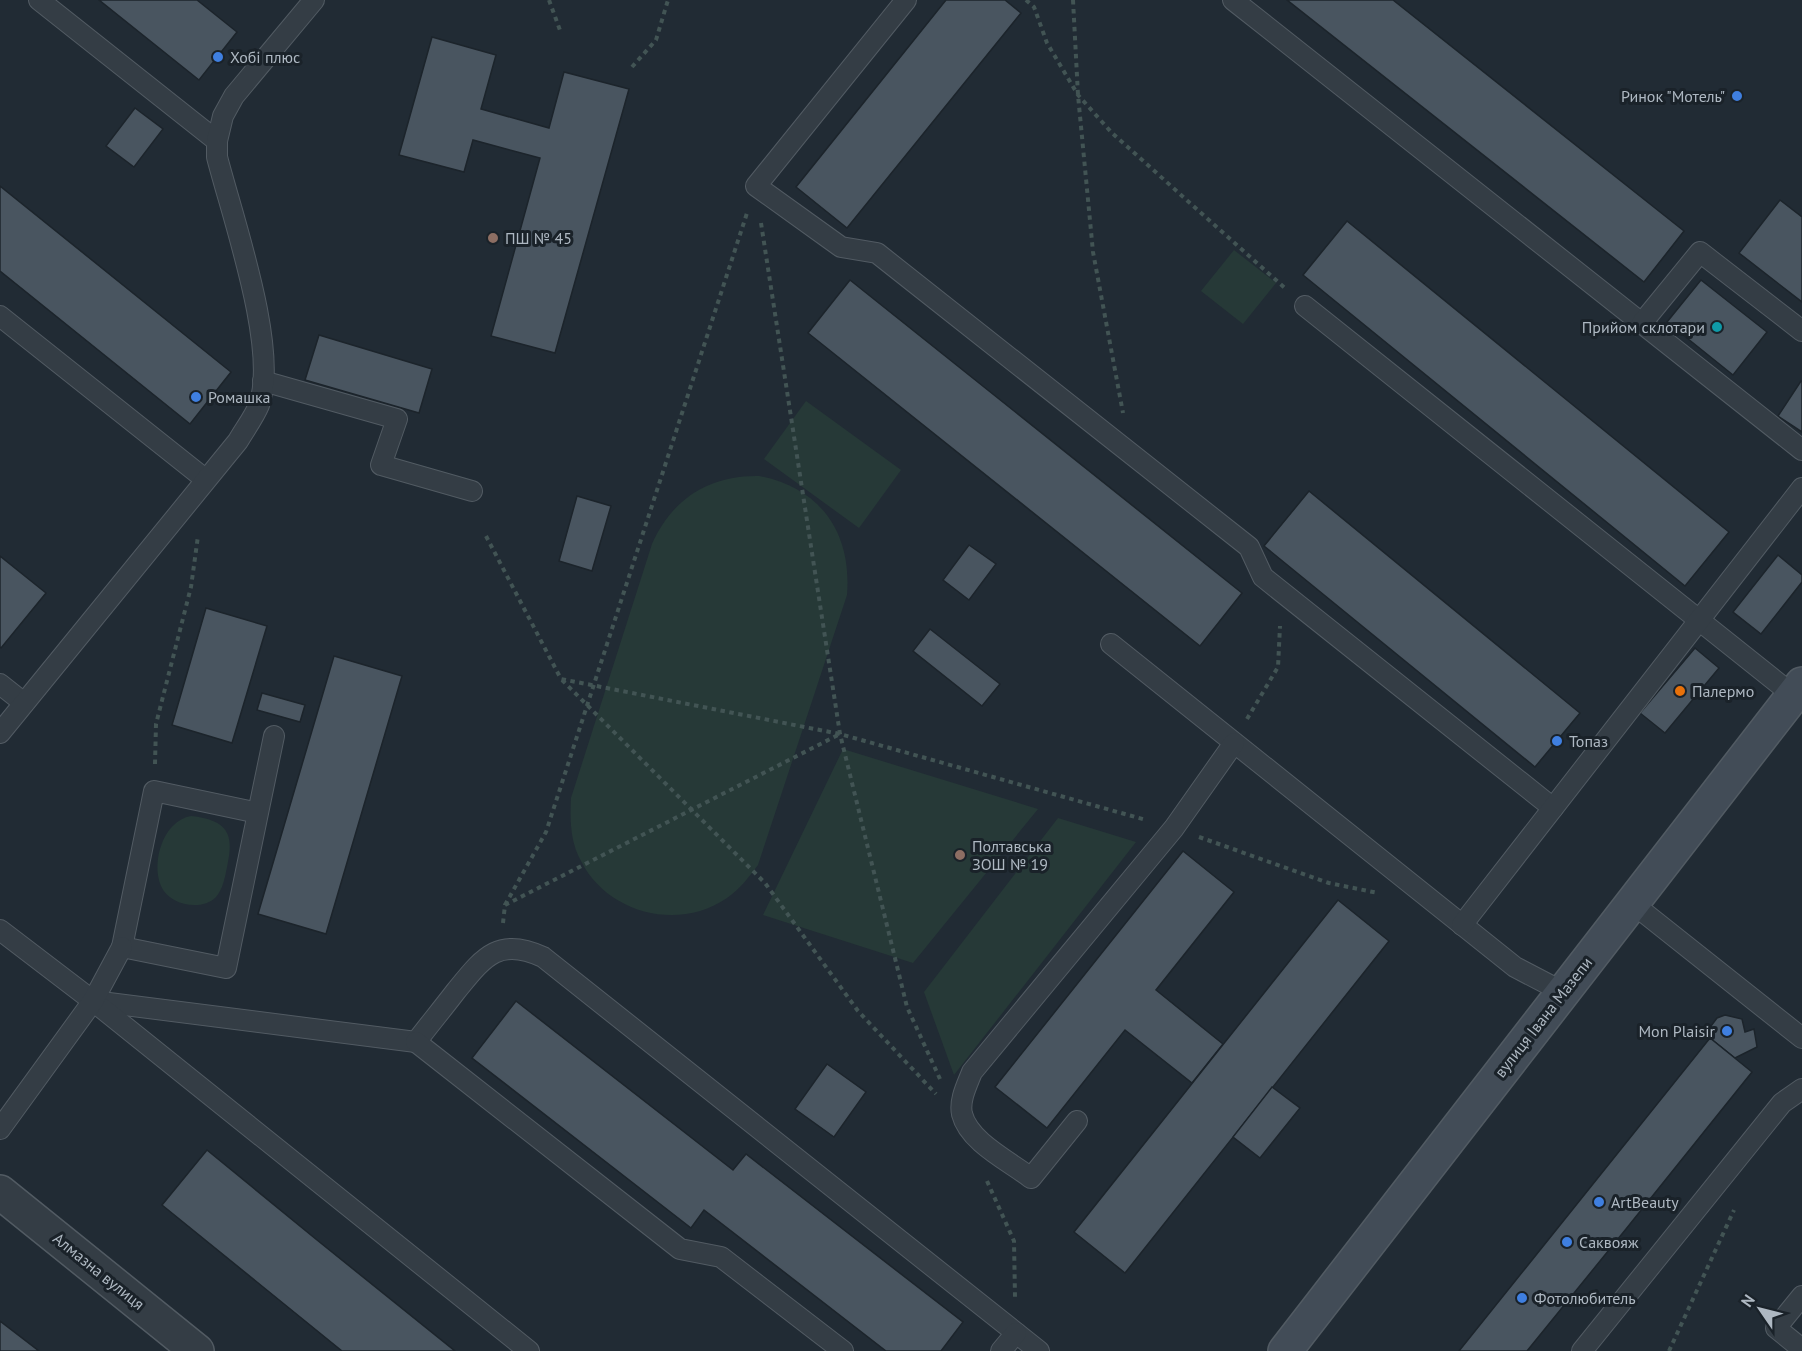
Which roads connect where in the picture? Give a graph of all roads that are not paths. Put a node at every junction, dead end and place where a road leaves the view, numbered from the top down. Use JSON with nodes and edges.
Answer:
{"nodes":[{"id":1,"x":39,"y":0,"type":"edge"},
{"id":2,"x":314,"y":0,"type":"edge"},
{"id":3,"x":906,"y":0,"type":"edge"},
{"id":4,"x":1233,"y":0,"type":"edge"},
{"id":5,"x":217,"y":141,"type":"junction"},
{"id":6,"x":1305,"y":306,"type":"road end"},
{"id":7,"x":0,"y":316,"type":"edge"},
{"id":8,"x":1642,"y":323,"type":"junction"},
{"id":9,"x":1802,"y":331,"type":"edge"},
{"id":10,"x":263,"y":381,"type":"junction"},
{"id":11,"x":1802,"y":450,"type":"edge"},
{"id":12,"x":205,"y":479,"type":"junction"},
{"id":13,"x":1802,"y":488,"type":"edge"},
{"id":14,"x":472,"y":490,"type":"dead end"},
{"id":15,"x":1700,"y":620,"type":"junction"},
{"id":16,"x":1111,"y":644,"type":"dead end"},
{"id":17,"x":0,"y":684,"type":"edge"},
{"id":18,"x":1798,"y":689,"type":"edge"},
{"id":19,"x":24,"y":703,"type":"junction"},
{"id":20,"x":0,"y":733,"type":"edge"},
{"id":21,"x":274,"y":736,"type":"dead end"},
{"id":22,"x":1234,"y":743,"type":"junction"},
{"id":23,"x":1553,"y":808,"type":"junction"},
{"id":24,"x":258,"y":813,"type":"junction"},
{"id":25,"x":1632,"y":903,"type":"junction"},
{"id":26,"x":1462,"y":925,"type":"junction"},
{"id":27,"x":0,"y":930,"type":"edge"},
{"id":28,"x":122,"y":947,"type":"junction"},
{"id":29,"x":1563,"y":992,"type":"junction"},
{"id":30,"x":93,"y":1001,"type":"junction"},
{"id":31,"x":1802,"y":1038,"type":"edge"},
{"id":32,"x":416,"y":1042,"type":"junction"},
{"id":33,"x":1802,"y":1089,"type":"edge"},
{"id":34,"x":1077,"y":1121,"type":"dead end"},
{"id":35,"x":0,"y":1129,"type":"edge"},
{"id":36,"x":0,"y":1192,"type":"edge"},
{"id":37,"x":1802,"y":1296,"type":"edge"},
{"id":38,"x":1016,"y":1333,"type":"junction"},
{"id":39,"x":1802,"y":1349,"type":"edge"},
{"id":40,"x":197,"y":1351,"type":"edge"},
{"id":41,"x":529,"y":1351,"type":"edge"},
{"id":42,"x":843,"y":1351,"type":"edge"},
{"id":43,"x":1001,"y":1351,"type":"edge"},
{"id":44,"x":1039,"y":1351,"type":"edge"},
{"id":45,"x":1285,"y":1351,"type":"edge"},
{"id":46,"x":1582,"y":1351,"type":"edge"}],
"edges":[{"from":1,"to":5,"type":"lane"},
{"from":2,"to":5,"type":"lane"},
{"from":3,"to":23,"type":"lane"},
{"from":4,"to":8,"type":"lane"},
{"from":5,"to":10,"type":"lane"},
{"from":6,"to":15,"type":"lane"},
{"from":7,"to":12,"type":"lane"},
{"from":8,"to":9,"type":"lane"},
{"from":8,"to":11,"type":"lane"},
{"from":10,"to":12,"type":"lane"},
{"from":10,"to":14,"type":"lane"},
{"from":12,"to":19,"type":"lane"},
{"from":13,"to":15,"type":"lane"},
{"from":15,"to":18,"type":"lane"},
{"from":15,"to":23,"type":"lane"},
{"from":16,"to":22,"type":"lane"},
{"from":17,"to":19,"type":"lane"},
{"from":18,"to":25,"type":"main road","name":"вулиця Івана Мазепи"},
{"from":19,"to":20,"type":"lane"},
{"from":21,"to":24,"type":"lane"},
{"from":22,"to":26,"type":"lane"},
{"from":22,"to":34,"type":"lane"},
{"from":23,"to":26,"type":"lane"},
{"from":24,"to":28,"type":"lane"},
{"from":24,"to":28,"type":"lane"},
{"from":25,"to":29,"type":"main road","name":"вулиця Івана Мазепи"},
{"from":25,"to":31,"type":"lane"},
{"from":26,"to":29,"type":"lane"},
{"from":27,"to":30,"type":"lane"},
{"from":28,"to":30,"type":"lane"},
{"from":29,"to":45,"type":"main road","name":"вулиця Івана Мазепи"},
{"from":30,"to":32,"type":"lane"},
{"from":30,"to":35,"type":"lane"},
{"from":30,"to":41,"type":"lane"},
{"from":32,"to":38,"type":"lane"},
{"from":32,"to":42,"type":"lane"},
{"from":33,"to":46,"type":"lane"},
{"from":36,"to":40,"type":"street","name":"Алмазна вулиця"},
{"from":37,"to":39,"type":"lane"},
{"from":38,"to":43,"type":"lane"},
{"from":38,"to":44,"type":"lane"}]}
